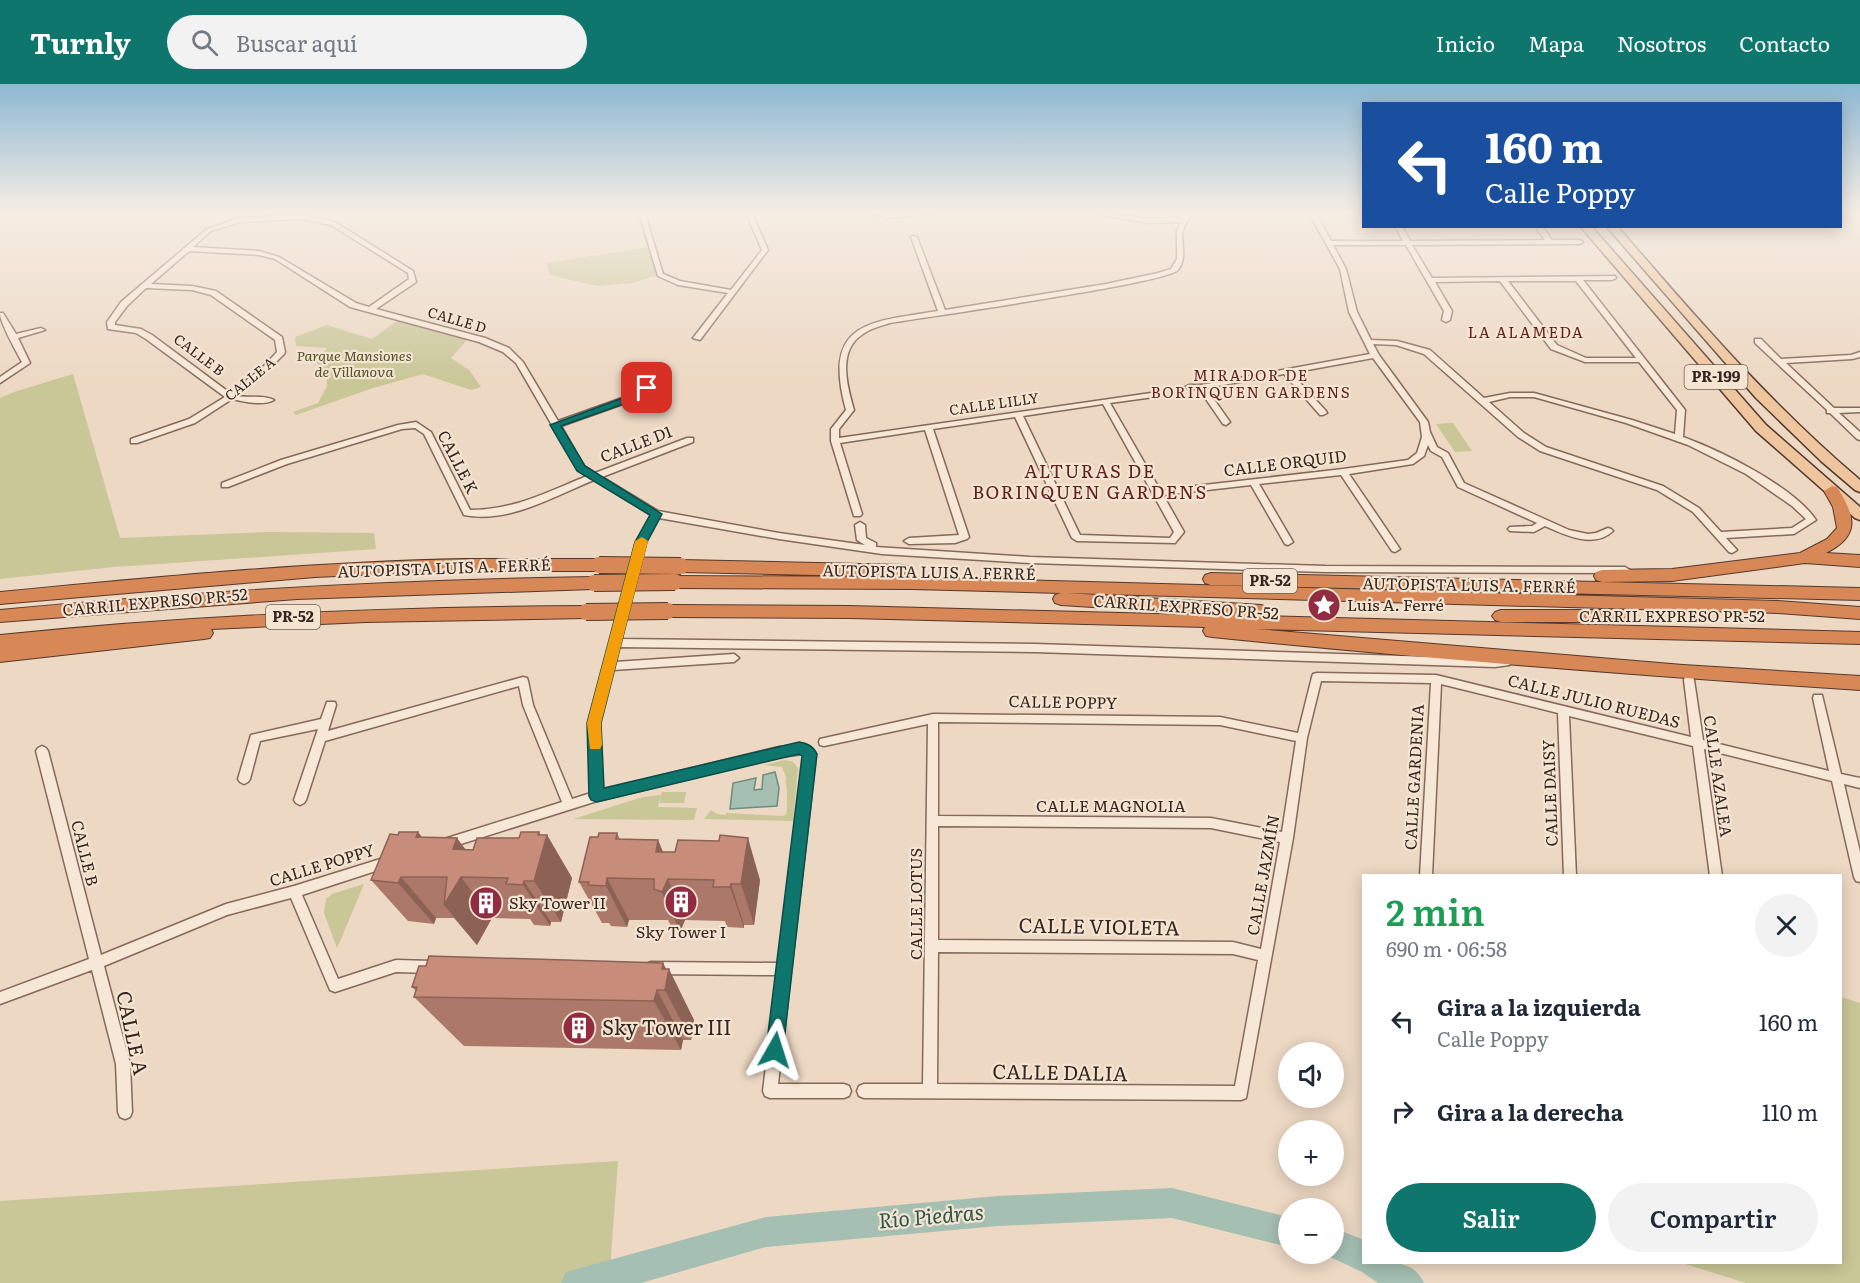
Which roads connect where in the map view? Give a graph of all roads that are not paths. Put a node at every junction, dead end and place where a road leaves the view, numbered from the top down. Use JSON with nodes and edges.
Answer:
{"nodes":[{"id":1,"x":164,"y":269,"type":"edge"},
{"id":2,"x":295,"y":269,"type":"edge"},
{"id":3,"x":406,"y":269,"type":"edge"},
{"id":4,"x":658,"y":269,"type":"edge"},
{"id":5,"x":750,"y":269,"type":"edge"},
{"id":6,"x":926,"y":269,"type":"edge"},
{"id":7,"x":1175,"y":269,"type":"edge"},
{"id":8,"x":1343,"y":269,"type":"edge"},
{"id":9,"x":1422,"y":269,"type":"edge"},
{"id":10,"x":1622,"y":269,"type":"edge"},
{"id":11,"x":1649,"y":269,"type":"edge"},
{"id":12,"x":1612,"y":278,"type":"dead end"},
{"id":13,"x":1578,"y":279,"type":"junction"},
{"id":14,"x":1429,"y":280,"type":"junction"},
{"id":15,"x":1503,"y":280,"type":"junction"},
{"id":16,"x":144,"y":286,"type":"junction"},
{"id":17,"x":732,"y":292,"type":"junction"},
{"id":18,"x":370,"y":310,"type":"junction"},
{"id":19,"x":942,"y":311,"type":"junction"},
{"id":20,"x":0,"y":315,"type":"edge"},
{"id":21,"x":1446,"y":320,"type":"dead end"},
{"id":22,"x":40,"y":330,"type":"dead end"},
{"id":23,"x":14,"y":337,"type":"junction"},
{"id":24,"x":697,"y":338,"type":"dead end"},
{"id":25,"x":1758,"y":341,"type":"dead end"},
{"id":26,"x":1369,"y":342,"type":"junction"},
{"id":27,"x":1860,"y":354,"type":"edge"},
{"id":28,"x":1375,"y":355,"type":"junction"},
{"id":29,"x":1642,"y":360,"type":"junction"},
{"id":30,"x":1778,"y":361,"type":"junction"},
{"id":31,"x":1286,"y":372,"type":"junction"},
{"id":32,"x":663,"y":379,"type":"dead end"},
{"id":33,"x":0,"y":381,"type":"edge"},
{"id":34,"x":1189,"y":387,"type":"dead end"},
{"id":35,"x":1201,"y":387,"type":"junction"},
{"id":36,"x":1158,"y":394,"type":"dead end"},
{"id":37,"x":229,"y":396,"type":"junction"},
{"id":38,"x":270,"y":400,"type":"dead end"},
{"id":39,"x":1105,"y":401,"type":"junction"},
{"id":40,"x":1484,"y":401,"type":"junction"},
{"id":41,"x":1860,"y":410,"type":"edge"},
{"id":42,"x":1830,"y":411,"type":"junction"},
{"id":43,"x":1323,"y":413,"type":"dead end"},
{"id":44,"x":1018,"y":414,"type":"junction"},
{"id":45,"x":1226,"y":422,"type":"dead end"},
{"id":46,"x":555,"y":425,"type":"junction"},
{"id":47,"x":928,"y":427,"type":"junction"},
{"id":48,"x":1425,"y":431,"type":"junction"},
{"id":49,"x":1679,"y":437,"type":"junction"},
{"id":50,"x":1860,"y":437,"type":"edge"},
{"id":51,"x":690,"y":440,"type":"dead end"},
{"id":52,"x":134,"y":441,"type":"dead end"},
{"id":53,"x":835,"y":441,"type":"junction"},
{"id":54,"x":1343,"y":472,"type":"junction"},
{"id":55,"x":592,"y":477,"type":"junction"},
{"id":56,"x":1253,"y":482,"type":"junction"},
{"id":57,"x":225,"y":485,"type":"dead end"},
{"id":58,"x":1860,"y":487,"type":"edge"},
{"id":59,"x":1832,"y":491,"type":"junction"},
{"id":60,"x":1157,"y":493,"type":"junction"},
{"id":61,"x":656,"y":514,"type":"junction"},
{"id":62,"x":857,"y":514,"type":"dead end"},
{"id":63,"x":1860,"y":515,"type":"edge"},
{"id":64,"x":1544,"y":523,"type":"junction"},
{"id":65,"x":860,"y":525,"type":"dead end"},
{"id":66,"x":1513,"y":529,"type":"dead end"},
{"id":67,"x":1608,"y":531,"type":"dead end"},
{"id":68,"x":1721,"y":535,"type":"junction"},
{"id":69,"x":909,"y":541,"type":"dead end"},
{"id":70,"x":1288,"y":542,"type":"dead end"},
{"id":71,"x":1395,"y":549,"type":"dead end"},
{"id":72,"x":1732,"y":550,"type":"dead end"},
{"id":73,"x":890,"y":551,"type":"junction"},
{"id":74,"x":1803,"y":558,"type":"junction"},
{"id":75,"x":1860,"y":561,"type":"edge"},
{"id":76,"x":1689,"y":572,"type":"junction"},
{"id":77,"x":1404,"y":584,"type":"junction"},
{"id":78,"x":1860,"y":594,"type":"edge"},
{"id":79,"x":0,"y":598,"type":"edge"},
{"id":80,"x":1854,"y":613,"type":"edge"},
{"id":81,"x":0,"y":616,"type":"edge"},
{"id":82,"x":320,"y":616,"type":"junction"},
{"id":83,"x":1148,"y":621,"type":"junction"},
{"id":84,"x":1860,"y":638,"type":"edge"},
{"id":85,"x":0,"y":642,"type":"edge"},
{"id":86,"x":616,"y":643,"type":"junction"},
{"id":87,"x":0,"y":655,"type":"edge"},
{"id":88,"x":734,"y":658,"type":"dead end"},
{"id":89,"x":1521,"y":659,"type":"junction"},
{"id":90,"x":610,"y":666,"type":"junction"},
{"id":91,"x":1317,"y":677,"type":"joint"},
{"id":92,"x":1436,"y":679,"type":"junction"},
{"id":93,"x":1689,"y":680,"type":"dead end"},
{"id":94,"x":1860,"y":683,"type":"edge"},
{"id":95,"x":1818,"y":698,"type":"dead end"},
{"id":96,"x":331,"y":705,"type":"dead end"},
{"id":97,"x":1563,"y":709,"type":"junction"},
{"id":98,"x":933,"y":718,"type":"junction"},
{"id":99,"x":324,"y":723,"type":"junction"},
{"id":100,"x":322,"y":737,"type":"junction"},
{"id":101,"x":1302,"y":738,"type":"junction"},
{"id":102,"x":824,"y":742,"type":"dead end"},
{"id":103,"x":1696,"y":743,"type":"junction"},
{"id":104,"x":42,"y":751,"type":"dead end"},
{"id":105,"x":1835,"y":777,"type":"junction"},
{"id":106,"x":244,"y":779,"type":"dead end"},
{"id":107,"x":1860,"y":783,"type":"edge"},
{"id":108,"x":597,"y":796,"type":"junction"},
{"id":109,"x":300,"y":800,"type":"dead end"},
{"id":110,"x":569,"y":805,"type":"junction"},
{"id":111,"x":933,"y":821,"type":"junction"},
{"id":112,"x":1287,"y":838,"type":"junction"},
{"id":113,"x":437,"y":847,"type":"edge"},
{"id":114,"x":404,"y":857,"type":"edge"},
{"id":115,"x":1426,"y":874,"type":"edge"},
{"id":116,"x":1570,"y":874,"type":"edge"},
{"id":117,"x":1716,"y":874,"type":"edge"},
{"id":118,"x":1860,"y":877,"type":"edge"},
{"id":119,"x":294,"y":892,"type":"junction"},
{"id":120,"x":932,"y":946,"type":"junction"},
{"id":121,"x":1265,"y":956,"type":"junction"},
{"id":122,"x":96,"y":963,"type":"junction"},
{"id":123,"x":450,"y":967,"type":"edge"},
{"id":124,"x":638,"y":968,"type":"edge"},
{"id":125,"x":783,"y":969,"type":"junction"},
{"id":126,"x":0,"y":998,"type":"edge"},
{"id":127,"x":1244,"y":1079,"type":"joint"},
{"id":128,"x":844,"y":1091,"type":"dead end"},
{"id":129,"x":864,"y":1091,"type":"dead end"},
{"id":130,"x":930,"y":1091,"type":"junction"},
{"id":131,"x":125,"y":1112,"type":"dead end"}],
"edges":[{"from":1,"to":16,"type":"street"},
{"from":2,"to":18,"type":"street","name":"CALLE D"},
{"from":3,"to":18,"type":"street"},
{"from":4,"to":17,"type":"street"},
{"from":5,"to":17,"type":"street"},
{"from":6,"to":19,"type":"street"},
{"from":7,"to":19,"type":"street"},
{"from":8,"to":26,"type":"street"},
{"from":9,"to":14,"type":"street"},
{"from":10,"to":59,"type":"main road","number":"PR-199"},
{"from":11,"to":58,"type":"main road","number":"PR-199"},
{"from":12,"to":13,"type":"street"},
{"from":13,"to":15,"type":"street"},
{"from":13,"to":29,"type":"street"},
{"from":14,"to":15,"type":"street"},
{"from":14,"to":21,"type":"street"},
{"from":15,"to":29,"type":"street"},
{"from":16,"to":37,"type":"street","name":"CALLE B"},
{"from":16,"to":37,"type":"street","name":"CALLE A"},
{"from":17,"to":24,"type":"street"},
{"from":18,"to":46,"type":"street","name":"CALLE D"},
{"from":19,"to":53,"type":"street"},
{"from":20,"to":23,"type":"street"},
{"from":22,"to":23,"type":"street"},
{"from":23,"to":33,"type":"street"},
{"from":25,"to":30,"type":"street"},
{"from":26,"to":28,"type":"street"},
{"from":26,"to":40,"type":"street"},
{"from":27,"to":30,"type":"street"},
{"from":28,"to":31,"type":"street"},
{"from":28,"to":48,"type":"street"},
{"from":29,"to":49,"type":"street"},
{"from":30,"to":42,"type":"street"},
{"from":31,"to":35,"type":"street"},
{"from":31,"to":43,"type":"street"},
{"from":32,"to":46,"type":"street"},
{"from":34,"to":35,"type":"street"},
{"from":35,"to":45,"type":"street"},
{"from":36,"to":39,"type":"street","name":"CALLE LILLY"},
{"from":37,"to":38,"type":"street","name":"CALLE B"},
{"from":37,"to":52,"type":"street","name":"CALLE A"},
{"from":39,"to":44,"type":"street","name":"CALLE LILLY"},
{"from":39,"to":60,"type":"street"},
{"from":40,"to":49,"type":"street"},
{"from":40,"to":68,"type":"street"},
{"from":41,"to":42,"type":"street"},
{"from":42,"to":50,"type":"street"},
{"from":44,"to":47,"type":"street","name":"CALLE LILLY"},
{"from":44,"to":60,"type":"street"},
{"from":46,"to":55,"type":"street","name":"CALLE D"},
{"from":47,"to":53,"type":"street","name":"CALLE LILLY"},
{"from":47,"to":69,"type":"street"},
{"from":48,"to":54,"type":"street","name":"CALLE ORQUID"},
{"from":48,"to":64,"type":"street"},
{"from":49,"to":68,"type":"street"},
{"from":51,"to":55,"type":"street","name":"CALLE D1"},
{"from":53,"to":62,"type":"street"},
{"from":54,"to":56,"type":"street","name":"CALLE ORQUID"},
{"from":54,"to":71,"type":"street"},
{"from":55,"to":57,"type":"street","name":"CALLE K"},
{"from":55,"to":61,"type":"street","name":"CALLE D"},
{"from":56,"to":60,"type":"street","name":"CALLE ORQUID"},
{"from":56,"to":70,"type":"street"},
{"from":59,"to":63,"type":"main road","number":"PR-199"},
{"from":59,"to":74,"type":"highway"},
{"from":61,"to":73,"type":"street","name":"CALLE D"},
{"from":61,"to":86,"type":"street"},
{"from":64,"to":66,"type":"street"},
{"from":64,"to":67,"type":"street"},
{"from":65,"to":73,"type":"street"},
{"from":68,"to":72,"type":"street"},
{"from":73,"to":76,"type":"street"},
{"from":74,"to":75,"type":"highway"},
{"from":74,"to":76,"type":"highway"},
{"from":76,"to":77,"type":"highway"},
{"from":77,"to":78,"type":"highway","name":"AUTOPISTA LUIS A. FERRÉ","number":"PR-52"},
{"from":77,"to":79,"type":"highway","name":"AUTOPISTA LUIS A. FERRÉ","number":"PR-52","bridge":true},
{"from":80,"to":81,"type":"highway","name":"CARRIL EXPRESO PR-52","bridge":true},
{"from":82,"to":83,"type":"highway","number":"PR-52","bridge":true},
{"from":82,"to":85,"type":"highway","number":"PR-52"},
{"from":82,"to":87,"type":"highway"},
{"from":83,"to":84,"type":"highway","number":"PR-52"},
{"from":83,"to":89,"type":"highway"},
{"from":86,"to":89,"type":"street"},
{"from":86,"to":90,"type":"street"},
{"from":88,"to":90,"type":"street"},
{"from":89,"to":94,"type":"highway"},
{"from":90,"to":108,"type":"street"},
{"from":91,"to":92,"type":"street","name":"CALLE JULIO RUEDAS"},
{"from":91,"to":101,"type":"street","name":"CALLE JAZMÍN"},
{"from":92,"to":97,"type":"street","name":"CALLE JULIO RUEDAS"},
{"from":92,"to":115,"type":"street","name":"CALLE GARDENIA"},
{"from":93,"to":103,"type":"street","name":"CALLE AZALEA"},
{"from":95,"to":105,"type":"street"},
{"from":96,"to":99,"type":"street"},
{"from":97,"to":103,"type":"street","name":"CALLE JULIO RUEDAS"},
{"from":97,"to":116,"type":"street","name":"CALLE DAISY"},
{"from":98,"to":101,"type":"street","name":"CALLE POPPY"},
{"from":98,"to":102,"type":"street","name":"CALLE POPPY"},
{"from":98,"to":111,"type":"street","name":"CALLE LOTUS"},
{"from":99,"to":100,"type":"street"},
{"from":99,"to":106,"type":"street"},
{"from":100,"to":109,"type":"street"},
{"from":100,"to":110,"type":"street"},
{"from":101,"to":112,"type":"street","name":"CALLE JAZMÍN"},
{"from":103,"to":105,"type":"street","name":"CALLE JULIO RUEDAS"},
{"from":103,"to":117,"type":"street","name":"CALLE AZALEA"},
{"from":104,"to":122,"type":"street","name":"CALLE B"},
{"from":105,"to":107,"type":"street","name":"CALLE JULIO RUEDAS"},
{"from":105,"to":118,"type":"street"},
{"from":108,"to":110,"type":"street"},
{"from":108,"to":125,"type":"street"},
{"from":110,"to":113,"type":"street"},
{"from":111,"to":112,"type":"street","name":"CALLE MAGNOLIA"},
{"from":111,"to":120,"type":"street","name":"CALLE LOTUS"},
{"from":112,"to":121,"type":"street","name":"CALLE JAZMÍN"},
{"from":114,"to":119,"type":"street","name":"CALLE POPPY"},
{"from":119,"to":122,"type":"street","name":"CALLE POPPY"},
{"from":119,"to":123,"type":"street"},
{"from":120,"to":121,"type":"street","name":"CALLE VIOLETA"},
{"from":120,"to":130,"type":"street","name":"CALLE LOTUS"},
{"from":121,"to":127,"type":"street","name":"CALLE JAZMÍN"},
{"from":122,"to":126,"type":"street","name":"CALLE POPPY"},
{"from":122,"to":131,"type":"street","name":"CALLE A"},
{"from":124,"to":125,"type":"street"},
{"from":125,"to":128,"type":"street"},
{"from":127,"to":130,"type":"street","name":"CALLE DALIA"},
{"from":129,"to":130,"type":"street","name":"CALLE DALIA"}]}
